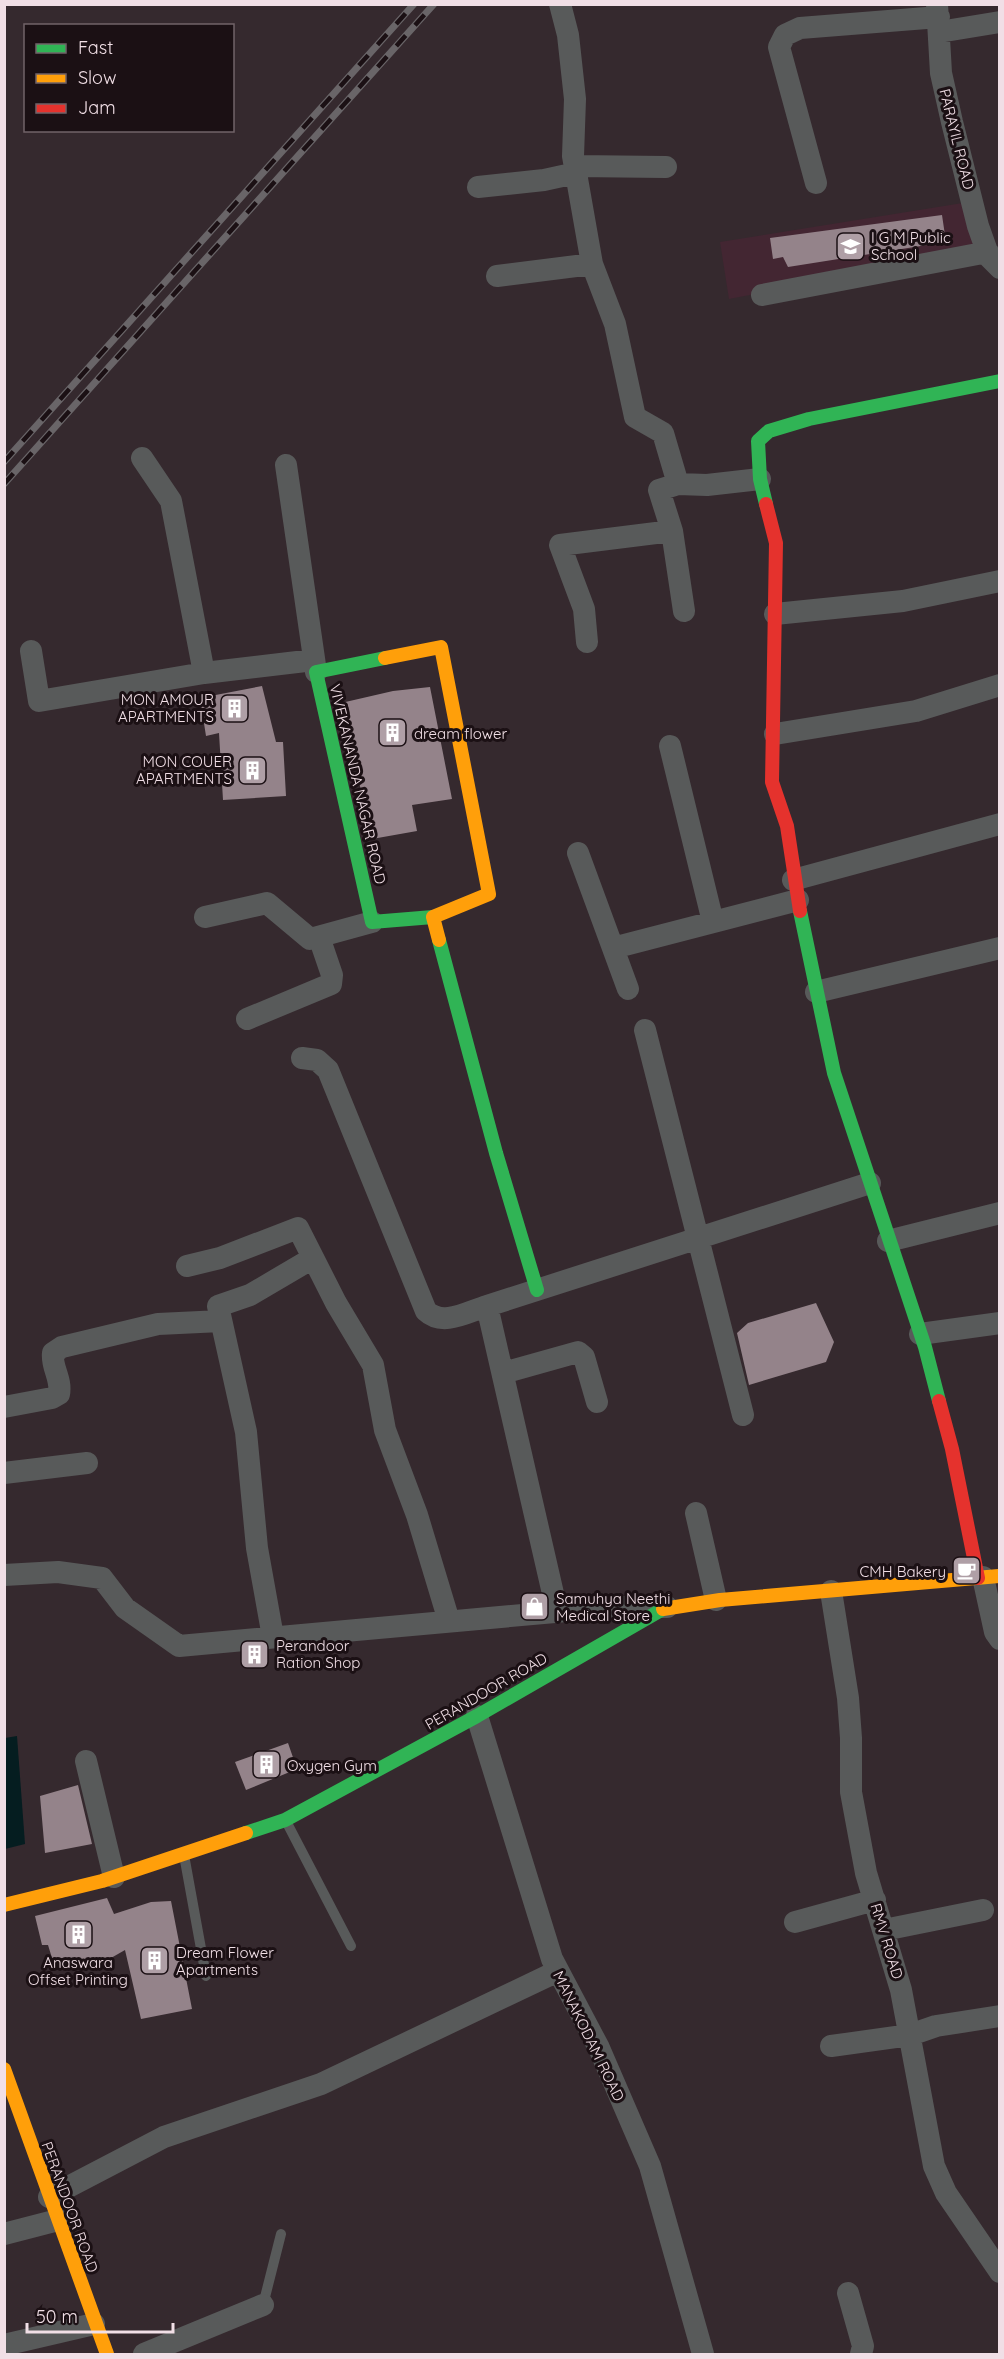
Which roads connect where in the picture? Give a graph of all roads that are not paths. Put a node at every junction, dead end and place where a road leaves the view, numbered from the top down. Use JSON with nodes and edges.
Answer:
{"nodes":[{"id":1,"x":560,"y":4,"type":"edge"},
{"id":2,"x":938,"y":18,"type":"edge"},
{"id":3,"x":999,"y":22,"type":"edge"},
{"id":4,"x":666,"y":167,"type":"dead end"},
{"id":5,"x":575,"y":170,"type":"junction"},
{"id":6,"x":816,"y":183,"type":"dead end"},
{"id":7,"x":478,"y":187,"type":"dead end"},
{"id":8,"x":994,"y":260,"type":"edge"},
{"id":9,"x":592,"y":264,"type":"junction"},
{"id":10,"x":497,"y":276,"type":"dead end"},
{"id":11,"x":762,"y":295,"type":"dead end"},
{"id":12,"x":999,"y":381,"type":"edge"},
{"id":13,"x":142,"y":458,"type":"dead end"},
{"id":14,"x":286,"y":465,"type":"dead end"},
{"id":15,"x":760,"y":479,"type":"junction"},
{"id":16,"x":678,"y":483,"type":"junction"},
{"id":17,"x":672,"y":531,"type":"junction"},
{"id":18,"x":999,"y":581,"type":"edge"},
{"id":19,"x":684,"y":611,"type":"dead end"},
{"id":20,"x":776,"y":614,"type":"junction"},
{"id":21,"x":587,"y":642,"type":"dead end"},
{"id":22,"x":31,"y":651,"type":"dead end"},
{"id":23,"x":315,"y":666,"type":"junction"},
{"id":24,"x":204,"y":674,"type":"junction"},
{"id":25,"x":999,"y":685,"type":"edge"},
{"id":26,"x":775,"y":734,"type":"junction"},
{"id":27,"x":670,"y":746,"type":"dead end"},
{"id":28,"x":999,"y":824,"type":"edge"},
{"id":29,"x":578,"y":853,"type":"dead end"},
{"id":30,"x":795,"y":890,"type":"junction"},
{"id":31,"x":205,"y":917,"type":"dead end"},
{"id":32,"x":433,"y":917,"type":"junction"},
{"id":33,"x":372,"y":922,"type":"junction"},
{"id":34,"x":713,"y":922,"type":"junction"},
{"id":35,"x":319,"y":937,"type":"junction"},
{"id":36,"x":613,"y":948,"type":"junction"},
{"id":37,"x":999,"y":948,"type":"edge"},
{"id":38,"x":628,"y":989,"type":"dead end"},
{"id":39,"x":816,"y":992,"type":"junction"},
{"id":40,"x":247,"y":1019,"type":"dead end"},
{"id":41,"x":645,"y":1030,"type":"dead end"},
{"id":42,"x":302,"y":1058,"type":"dead end"},
{"id":43,"x":870,"y":1183,"type":"junction"},
{"id":44,"x":999,"y":1213,"type":"edge"},
{"id":45,"x":696,"y":1238,"type":"junction"},
{"id":46,"x":888,"y":1241,"type":"junction"},
{"id":47,"x":313,"y":1258,"type":"junction"},
{"id":48,"x":187,"y":1266,"type":"dead end"},
{"id":49,"x":537,"y":1290,"type":"junction"},
{"id":50,"x":487,"y":1306,"type":"junction"},
{"id":51,"x":221,"y":1321,"type":"junction"},
{"id":52,"x":999,"y":1323,"type":"edge"},
{"id":53,"x":920,"y":1334,"type":"junction"},
{"id":54,"x":503,"y":1372,"type":"junction"},
{"id":55,"x":597,"y":1402,"type":"dead end"},
{"id":56,"x":4,"y":1407,"type":"edge"},
{"id":57,"x":743,"y":1415,"type":"dead end"},
{"id":58,"x":87,"y":1463,"type":"dead end"},
{"id":59,"x":4,"y":1473,"type":"edge"},
{"id":60,"x":696,"y":1513,"type":"dead end"},
{"id":61,"x":4,"y":1575,"type":"edge"},
{"id":62,"x":987,"y":1577,"type":"edge"},
{"id":63,"x":831,"y":1591,"type":"junction"},
{"id":64,"x":716,"y":1600,"type":"junction"},
{"id":65,"x":667,"y":1607,"type":"junction"},
{"id":66,"x":557,"y":1611,"type":"junction"},
{"id":67,"x":449,"y":1621,"type":"junction"},
{"id":68,"x":273,"y":1638,"type":"junction"},
{"id":69,"x":999,"y":1639,"type":"edge"},
{"id":70,"x":477,"y":1716,"type":"junction"},
{"id":71,"x":86,"y":1761,"type":"dead end"},
{"id":72,"x":285,"y":1820,"type":"junction"},
{"id":73,"x":184,"y":1855,"type":"junction"},
{"id":74,"x":114,"y":1877,"type":"junction"},
{"id":75,"x":875,"y":1900,"type":"junction"},
{"id":76,"x":4,"y":1905,"type":"edge"},
{"id":77,"x":983,"y":1910,"type":"dead end"},
{"id":78,"x":795,"y":1922,"type":"dead end"},
{"id":79,"x":884,"y":1930,"type":"junction"},
{"id":80,"x":351,"y":1946,"type":"dead end"},
{"id":81,"x":558,"y":1971,"type":"junction"},
{"id":82,"x":206,"y":1976,"type":"dead end"},
{"id":83,"x":999,"y":2016,"type":"edge"},
{"id":84,"x":910,"y":2035,"type":"junction"},
{"id":85,"x":831,"y":2046,"type":"dead end"},
{"id":86,"x":4,"y":2069,"type":"edge"},
{"id":87,"x":49,"y":2197,"type":"junction"},
{"id":88,"x":58,"y":2220,"type":"junction"},
{"id":89,"x":4,"y":2234,"type":"edge"},
{"id":90,"x":281,"y":2234,"type":"dead end"},
{"id":91,"x":996,"y":2264,"type":"edge"},
{"id":92,"x":848,"y":2293,"type":"dead end"},
{"id":93,"x":263,"y":2305,"type":"joint"},
{"id":94,"x":94,"y":2324,"type":"junction"},
{"id":95,"x":4,"y":2345,"type":"edge"},
{"id":96,"x":107,"y":2355,"type":"edge"},
{"id":97,"x":144,"y":2355,"type":"edge"},
{"id":98,"x":703,"y":2355,"type":"edge"},
{"id":99,"x":861,"y":2355,"type":"edge"}],
"edges":[{"from":1,"to":5,"type":"street"},
{"from":2,"to":3,"type":"street"},
{"from":2,"to":6,"type":"street"},
{"from":2,"to":8,"type":"street","name":"PARAYIL ROAD"},
{"from":4,"to":5,"type":"street"},
{"from":5,"to":7,"type":"street"},
{"from":5,"to":9,"type":"street"},
{"from":8,"to":11,"type":"street"},
{"from":9,"to":10,"type":"street"},
{"from":9,"to":16,"type":"street"},
{"from":12,"to":15,"type":"street"},
{"from":13,"to":24,"type":"street"},
{"from":14,"to":23,"type":"street"},
{"from":15,"to":16,"type":"street"},
{"from":15,"to":20,"type":"street"},
{"from":16,"to":17,"type":"street"},
{"from":17,"to":19,"type":"street"},
{"from":17,"to":21,"type":"street"},
{"from":18,"to":20,"type":"street"},
{"from":20,"to":26,"type":"street"},
{"from":22,"to":24,"type":"street"},
{"from":23,"to":24,"type":"street"},
{"from":23,"to":32,"type":"street","name":"VIVEKANANDA NAGAR ROAD"},
{"from":23,"to":33,"type":"street","name":"VIVEKANANDA NAGAR ROAD"},
{"from":25,"to":26,"type":"street"},
{"from":26,"to":30,"type":"street"},
{"from":27,"to":34,"type":"street"},
{"from":28,"to":30,"type":"street"},
{"from":29,"to":36,"type":"street"},
{"from":30,"to":34,"type":"street"},
{"from":30,"to":39,"type":"street"},
{"from":31,"to":35,"type":"street"},
{"from":32,"to":33,"type":"street","name":"VIVEKANANDA NAGAR ROAD"},
{"from":32,"to":49,"type":"street"},
{"from":33,"to":35,"type":"street"},
{"from":34,"to":36,"type":"street"},
{"from":35,"to":40,"type":"street"},
{"from":36,"to":38,"type":"street"},
{"from":37,"to":39,"type":"street"},
{"from":39,"to":43,"type":"street"},
{"from":41,"to":45,"type":"street"},
{"from":42,"to":50,"type":"street"},
{"from":43,"to":45,"type":"street"},
{"from":43,"to":46,"type":"street"},
{"from":44,"to":46,"type":"street"},
{"from":45,"to":49,"type":"street"},
{"from":45,"to":57,"type":"street"},
{"from":46,"to":53,"type":"street"},
{"from":47,"to":48,"type":"street"},
{"from":47,"to":51,"type":"street"},
{"from":47,"to":67,"type":"street"},
{"from":49,"to":50,"type":"street"},
{"from":50,"to":54,"type":"street"},
{"from":51,"to":56,"type":"street"},
{"from":51,"to":68,"type":"street"},
{"from":52,"to":53,"type":"street"},
{"from":53,"to":62,"type":"street"},
{"from":54,"to":55,"type":"street"},
{"from":54,"to":66,"type":"street"},
{"from":58,"to":59,"type":"street"},
{"from":60,"to":64,"type":"street"},
{"from":61,"to":68,"type":"street"},
{"from":62,"to":63,"type":"street","name":"PERANDOOR ROAD"},
{"from":62,"to":69,"type":"street"},
{"from":63,"to":64,"type":"street","name":"PERANDOOR ROAD"},
{"from":63,"to":75,"type":"street","name":"RMV ROAD"},
{"from":64,"to":65,"type":"street","name":"PERANDOOR ROAD"},
{"from":65,"to":66,"type":"street"},
{"from":65,"to":70,"type":"street","name":"PERANDOOR ROAD"},
{"from":66,"to":67,"type":"street"},
{"from":67,"to":68,"type":"street"},
{"from":70,"to":72,"type":"street","name":"PERANDOOR ROAD"},
{"from":70,"to":81,"type":"street","name":"MANAKODAM ROAD"},
{"from":71,"to":74,"type":"street"},
{"from":72,"to":73,"type":"street","name":"PERANDOOR ROAD"},
{"from":72,"to":80,"type":"lane"},
{"from":73,"to":74,"type":"street","name":"PERANDOOR ROAD"},
{"from":73,"to":82,"type":"lane"},
{"from":74,"to":76,"type":"street","name":"PERANDOOR ROAD"},
{"from":75,"to":78,"type":"street"},
{"from":75,"to":79,"type":"street","name":"RMV ROAD"},
{"from":77,"to":79,"type":"street"},
{"from":79,"to":84,"type":"street","name":"RMV ROAD"},
{"from":81,"to":87,"type":"street"},
{"from":81,"to":98,"type":"street","name":"MANAKODAM ROAD"},
{"from":83,"to":84,"type":"street"},
{"from":84,"to":85,"type":"street"},
{"from":84,"to":91,"type":"street","name":"RMV ROAD"},
{"from":86,"to":87,"type":"street","name":"PERANDOOR ROAD"},
{"from":87,"to":88,"type":"street","name":"PERANDOOR ROAD"},
{"from":88,"to":89,"type":"street"},
{"from":88,"to":94,"type":"street","name":"PERANDOOR ROAD"},
{"from":90,"to":93,"type":"lane"},
{"from":92,"to":99,"type":"street"},
{"from":93,"to":97,"type":"street"},
{"from":94,"to":95,"type":"street"},
{"from":94,"to":96,"type":"street","name":"PERANDOOR ROAD"}]}
